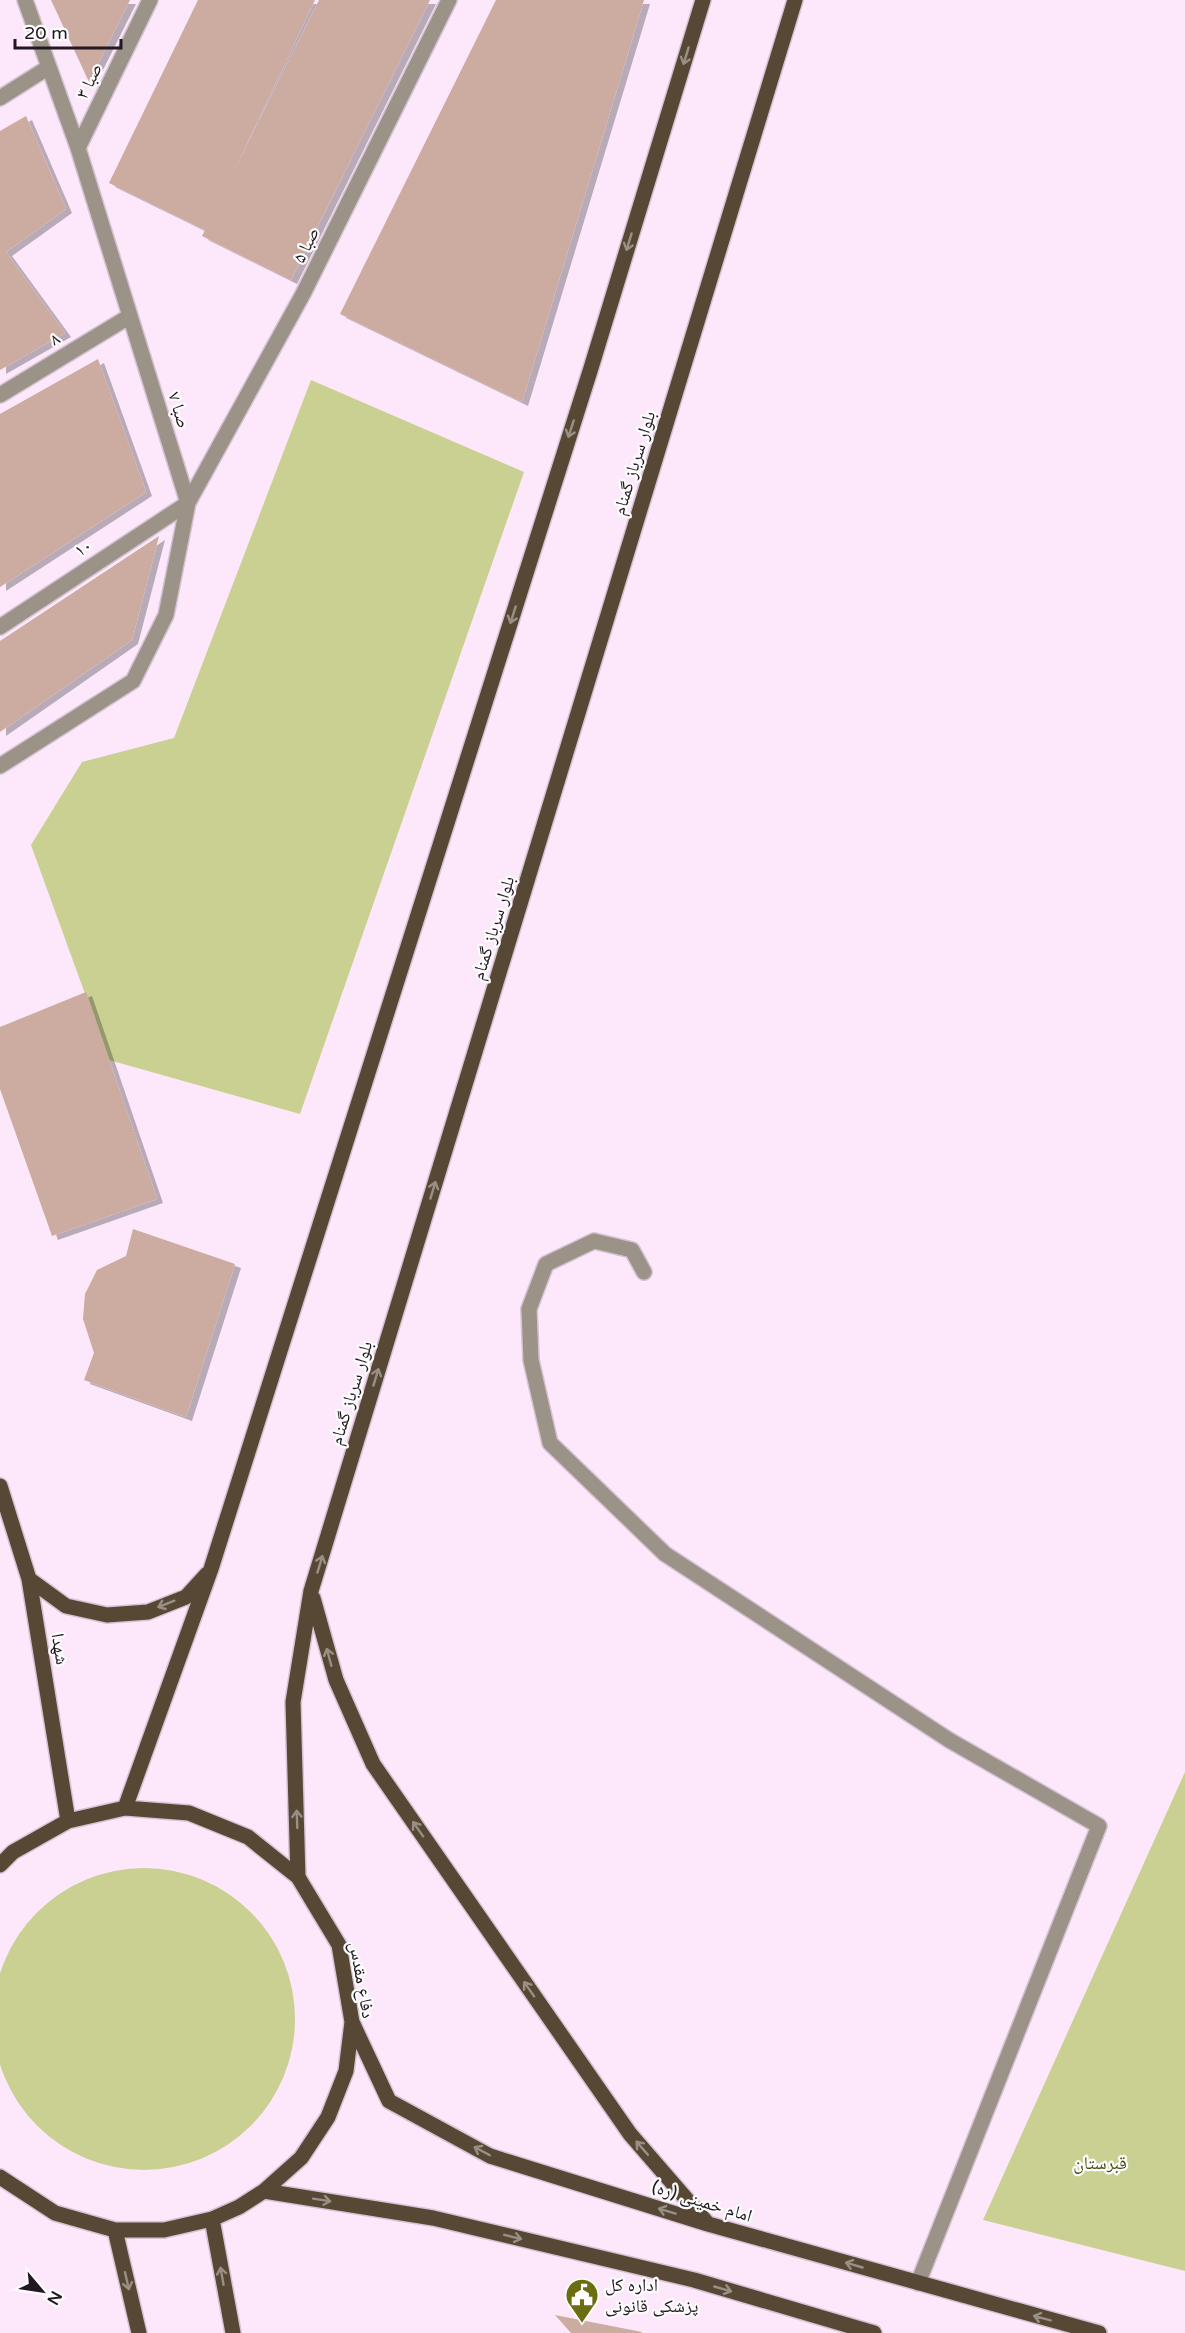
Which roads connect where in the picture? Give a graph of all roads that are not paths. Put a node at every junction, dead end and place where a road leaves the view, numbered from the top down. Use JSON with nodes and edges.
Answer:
{"nodes":[{"id":1,"x":25,"y":0,"type":"edge"},
{"id":2,"x":150,"y":0,"type":"edge"},
{"id":3,"x":449,"y":0,"type":"edge"},
{"id":4,"x":703,"y":0,"type":"edge"},
{"id":5,"x":795,"y":0,"type":"edge"},
{"id":6,"x":49,"y":67,"type":"junction"},
{"id":7,"x":0,"y":98,"type":"edge"},
{"id":8,"x":78,"y":148,"type":"junction"},
{"id":9,"x":130,"y":316,"type":"junction"},
{"id":10,"x":0,"y":395,"type":"edge"},
{"id":11,"x":188,"y":503,"type":"junction"},
{"id":12,"x":0,"y":627,"type":"edge"},
{"id":13,"x":0,"y":766,"type":"edge"},
{"id":14,"x":644,"y":1272,"type":"dead end"},
{"id":15,"x":0,"y":1486,"type":"edge"},
{"id":16,"x":211,"y":1569,"type":"junction"},
{"id":17,"x":29,"y":1579,"type":"junction"},
{"id":18,"x":311,"y":1591,"type":"junction"},
{"id":19,"x":125,"y":1808,"type":"junction"},
{"id":20,"x":68,"y":1821,"type":"junction"},
{"id":21,"x":0,"y":1865,"type":"edge"},
{"id":22,"x":298,"y":1877,"type":"junction"},
{"id":23,"x":352,"y":2022,"type":"junction"},
{"id":24,"x":0,"y":2177,"type":"edge"},
{"id":25,"x":264,"y":2191,"type":"junction"},
{"id":26,"x":212,"y":2219,"type":"junction"},
{"id":27,"x":708,"y":2224,"type":"junction"},
{"id":28,"x":115,"y":2230,"type":"junction"},
{"id":29,"x":918,"y":2283,"type":"junction"},
{"id":30,"x":139,"y":2333,"type":"edge"},
{"id":31,"x":233,"y":2333,"type":"edge"},
{"id":32,"x":874,"y":2333,"type":"edge"},
{"id":33,"x":1099,"y":2333,"type":"edge"}],
"edges":[{"from":1,"to":6,"type":"street","name":"صبا ۷"},
{"from":2,"to":8,"type":"street","name":"صبا ۳"},
{"from":3,"to":11,"type":"street","name":"صبا ۵"},
{"from":4,"to":16,"type":"main road","one_way":true},
{"from":18,"to":5,"type":"main road","name":"بلوار سرباز گمنام","one_way":true},
{"from":6,"to":7,"type":"street"},
{"from":6,"to":8,"type":"street","name":"صبا ۷"},
{"from":8,"to":9,"type":"street","name":"صبا ۷"},
{"from":9,"to":10,"type":"street","name":"۸"},
{"from":9,"to":11,"type":"street","name":"صبا ۷"},
{"from":11,"to":12,"type":"street","name":"۱۰"},
{"from":11,"to":13,"type":"street","name":"صبا ۷"},
{"from":14,"to":29,"type":"street"},
{"from":15,"to":17,"type":"main road","name":"شهدا"},
{"from":16,"to":17,"type":"main road","one_way":true},
{"from":16,"to":19,"type":"main road"},
{"from":17,"to":20,"type":"main road","name":"شهدا"},
{"from":22,"to":18,"type":"main road","name":"بلوار سرباز گمنام","one_way":true},
{"from":27,"to":18,"type":"main road","one_way":true},
{"from":19,"to":20,"type":"main road","name":"دفاع مقدس"},
{"from":19,"to":22,"type":"main road","name":"دفاع مقدس"},
{"from":20,"to":21,"type":"main road","name":"دفاع مقدس"},
{"from":22,"to":23,"type":"main road","name":"دفاع مقدس"},
{"from":23,"to":25,"type":"main road","name":"دفاع مقدس"},
{"from":27,"to":23,"type":"main road","name":"امام خمینی (ره)","one_way":true},
{"from":24,"to":28,"type":"main road","name":"دفاع مقدس"},
{"from":25,"to":26,"type":"main road","name":"دفاع مقدس"},
{"from":25,"to":32,"type":"main road","one_way":true},
{"from":26,"to":28,"type":"main road","name":"دفاع مقدس"},
{"from":31,"to":26,"type":"main road","one_way":true},
{"from":29,"to":27,"type":"main road","name":"امام خمینی (ره)","one_way":true},
{"from":28,"to":30,"type":"main road","one_way":true},
{"from":33,"to":29,"type":"main road","name":"امام خمینی (ره)","one_way":true}]}
